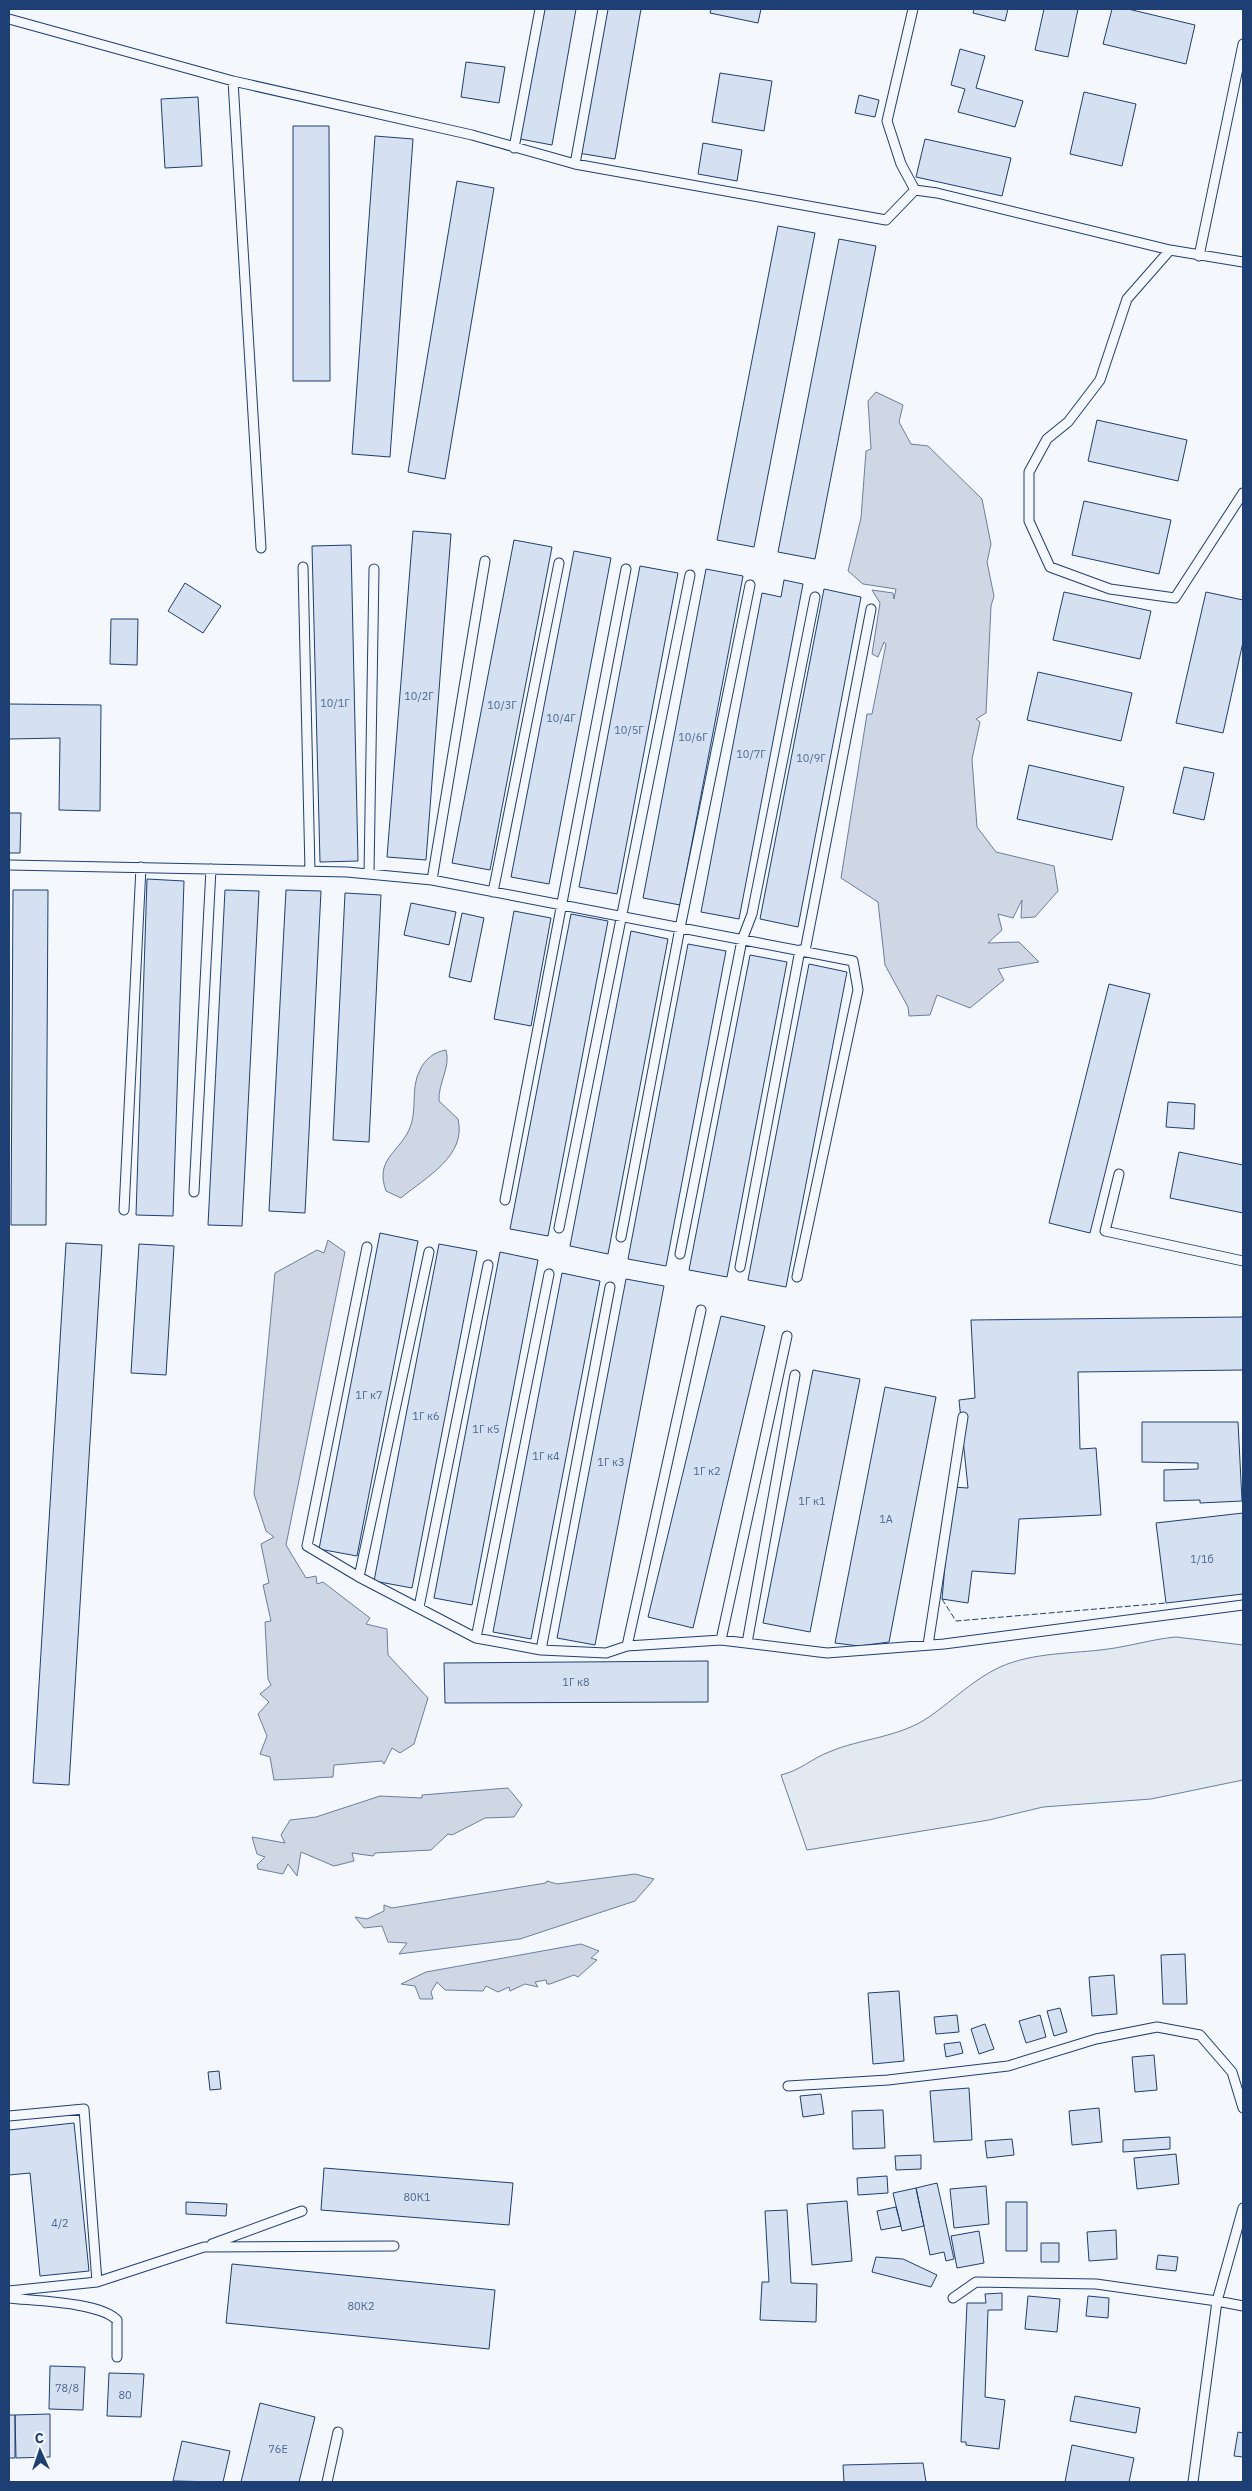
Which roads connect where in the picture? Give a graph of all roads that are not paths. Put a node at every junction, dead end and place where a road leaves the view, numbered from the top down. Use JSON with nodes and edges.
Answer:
{"nodes":[{"id":1,"x":540,"y":9,"type":"edge"},
{"id":2,"x":603,"y":9,"type":"edge"},
{"id":3,"x":913,"y":9,"type":"edge"},
{"id":4,"x":9,"y":19,"type":"edge"},
{"id":5,"x":1243,"y":44,"type":"edge"},
{"id":6,"x":233,"y":81,"type":"junction"},
{"id":7,"x":514,"y":148,"type":"junction"},
{"id":8,"x":574,"y":164,"type":"junction"},
{"id":9,"x":915,"y":190,"type":"junction"},
{"id":10,"x":1170,"y":250,"type":"junction"},
{"id":11,"x":1199,"y":256,"type":"junction"},
{"id":12,"x":1243,"y":262,"type":"edge"},
{"id":13,"x":1243,"y":492,"type":"edge"},
{"id":14,"x":261,"y":548,"type":"dead end"},
{"id":15,"x":485,"y":561,"type":"dead end"},
{"id":16,"x":559,"y":563,"type":"dead end"},
{"id":17,"x":303,"y":566,"type":"dead end"},
{"id":18,"x":374,"y":569,"type":"dead end"},
{"id":19,"x":626,"y":569,"type":"dead end"},
{"id":20,"x":690,"y":575,"type":"dead end"},
{"id":21,"x":750,"y":585,"type":"dead end"},
{"id":22,"x":815,"y":597,"type":"dead end"},
{"id":23,"x":871,"y":609,"type":"dead end"},
{"id":24,"x":9,"y":865,"type":"edge"},
{"id":25,"x":141,"y":868,"type":"junction"},
{"id":26,"x":211,"y":869,"type":"junction"},
{"id":27,"x":310,"y":871,"type":"junction"},
{"id":28,"x":368,"y":873,"type":"junction"},
{"id":29,"x":432,"y":880,"type":"junction"},
{"id":30,"x":493,"y":892,"type":"junction"},
{"id":31,"x":563,"y":905,"type":"junction"},
{"id":32,"x":621,"y":916,"type":"junction"},
{"id":33,"x":680,"y":928,"type":"junction"},
{"id":34,"x":742,"y":940,"type":"junction"},
{"id":35,"x":802,"y":951,"type":"junction"},
{"id":36,"x":1119,"y":1174,"type":"dead end"},
{"id":37,"x":194,"y":1192,"type":"dead end"},
{"id":38,"x":505,"y":1200,"type":"dead end"},
{"id":39,"x":124,"y":1210,"type":"dead end"},
{"id":40,"x":559,"y":1228,"type":"dead end"},
{"id":41,"x":621,"y":1237,"type":"dead end"},
{"id":42,"x":367,"y":1247,"type":"dead end"},
{"id":43,"x":429,"y":1252,"type":"dead end"},
{"id":44,"x":680,"y":1254,"type":"dead end"},
{"id":45,"x":1243,"y":1261,"type":"edge"},
{"id":46,"x":488,"y":1265,"type":"dead end"},
{"id":47,"x":740,"y":1267,"type":"dead end"},
{"id":48,"x":549,"y":1274,"type":"dead end"},
{"id":49,"x":797,"y":1277,"type":"dead end"},
{"id":50,"x":610,"y":1287,"type":"dead end"},
{"id":51,"x":701,"y":1310,"type":"dead end"},
{"id":52,"x":787,"y":1336,"type":"dead end"},
{"id":53,"x":795,"y":1375,"type":"dead end"},
{"id":54,"x":963,"y":1417,"type":"dead end"},
{"id":55,"x":359,"y":1577,"type":"junction"},
{"id":56,"x":1243,"y":1605,"type":"edge"},
{"id":57,"x":420,"y":1607,"type":"junction"},
{"id":58,"x":476,"y":1638,"type":"junction"},
{"id":59,"x":721,"y":1640,"type":"junction"},
{"id":60,"x":747,"y":1643,"type":"junction"},
{"id":61,"x":928,"y":1645,"type":"junction"},
{"id":62,"x":627,"y":1646,"type":"junction"},
{"id":63,"x":541,"y":1650,"type":"junction"},
{"id":64,"x":788,"y":2086,"type":"dead end"},
{"id":65,"x":1243,"y":2108,"type":"edge"},
{"id":66,"x":9,"y":2116,"type":"edge"},
{"id":67,"x":1243,"y":2208,"type":"edge"},
{"id":68,"x":302,"y":2211,"type":"dead end"},
{"id":69,"x":394,"y":2246,"type":"dead end"},
{"id":70,"x":204,"y":2247,"type":"junction"},
{"id":71,"x":97,"y":2282,"type":"junction"},
{"id":72,"x":9,"y":2291,"type":"edge"},
{"id":73,"x":9,"y":2298,"type":"edge"},
{"id":74,"x":954,"y":2298,"type":"dead end"},
{"id":75,"x":1217,"y":2300,"type":"junction"},
{"id":76,"x":1243,"y":2306,"type":"edge"},
{"id":77,"x":116,"y":2357,"type":"dead end"},
{"id":78,"x":338,"y":2432,"type":"dead end"},
{"id":79,"x":327,"y":2482,"type":"edge"},
{"id":80,"x":1193,"y":2482,"type":"edge"}],
"edges":[{"from":1,"to":7,"type":"lane"},
{"from":2,"to":8,"type":"lane"},
{"from":3,"to":9,"type":"lane"},
{"from":4,"to":6,"type":"lane"},
{"from":5,"to":11,"type":"lane"},
{"from":6,"to":7,"type":"lane"},
{"from":6,"to":14,"type":"lane"},
{"from":7,"to":8,"type":"lane"},
{"from":8,"to":9,"type":"lane"},
{"from":9,"to":10,"type":"lane"},
{"from":10,"to":11,"type":"lane"},
{"from":10,"to":13,"type":"lane"},
{"from":11,"to":12,"type":"lane"},
{"from":15,"to":29,"type":"lane"},
{"from":16,"to":30,"type":"lane"},
{"from":17,"to":27,"type":"lane"},
{"from":18,"to":28,"type":"lane"},
{"from":19,"to":31,"type":"lane"},
{"from":20,"to":32,"type":"lane"},
{"from":21,"to":33,"type":"lane"},
{"from":22,"to":34,"type":"lane"},
{"from":23,"to":35,"type":"lane"},
{"from":24,"to":25,"type":"lane"},
{"from":25,"to":26,"type":"lane"},
{"from":25,"to":39,"type":"lane"},
{"from":26,"to":27,"type":"lane"},
{"from":26,"to":37,"type":"lane"},
{"from":27,"to":28,"type":"lane"},
{"from":28,"to":29,"type":"lane"},
{"from":29,"to":30,"type":"lane"},
{"from":30,"to":31,"type":"lane"},
{"from":31,"to":32,"type":"lane"},
{"from":31,"to":38,"type":"lane"},
{"from":32,"to":33,"type":"lane"},
{"from":32,"to":40,"type":"lane"},
{"from":33,"to":34,"type":"lane"},
{"from":33,"to":41,"type":"lane"},
{"from":34,"to":35,"type":"lane"},
{"from":34,"to":44,"type":"lane"},
{"from":35,"to":47,"type":"lane"},
{"from":35,"to":49,"type":"lane"},
{"from":36,"to":45,"type":"lane"},
{"from":42,"to":55,"type":"lane"},
{"from":43,"to":55,"type":"lane"},
{"from":46,"to":57,"type":"lane"},
{"from":48,"to":58,"type":"lane"},
{"from":50,"to":63,"type":"lane"},
{"from":51,"to":62,"type":"lane"},
{"from":52,"to":59,"type":"lane"},
{"from":53,"to":60,"type":"lane"},
{"from":54,"to":61,"type":"lane"},
{"from":55,"to":57,"type":"lane"},
{"from":56,"to":61,"type":"lane"},
{"from":57,"to":58,"type":"lane"},
{"from":58,"to":63,"type":"lane"},
{"from":59,"to":60,"type":"lane"},
{"from":59,"to":62,"type":"lane"},
{"from":60,"to":61,"type":"lane"},
{"from":62,"to":63,"type":"lane"},
{"from":64,"to":65,"type":"lane"},
{"from":66,"to":71,"type":"lane"},
{"from":67,"to":75,"type":"lane"},
{"from":68,"to":70,"type":"lane"},
{"from":69,"to":70,"type":"lane"},
{"from":70,"to":71,"type":"lane"},
{"from":71,"to":72,"type":"lane"},
{"from":73,"to":77,"type":"lane"},
{"from":74,"to":75,"type":"lane"},
{"from":75,"to":76,"type":"lane"},
{"from":75,"to":80,"type":"lane"},
{"from":78,"to":79,"type":"lane"}]}
